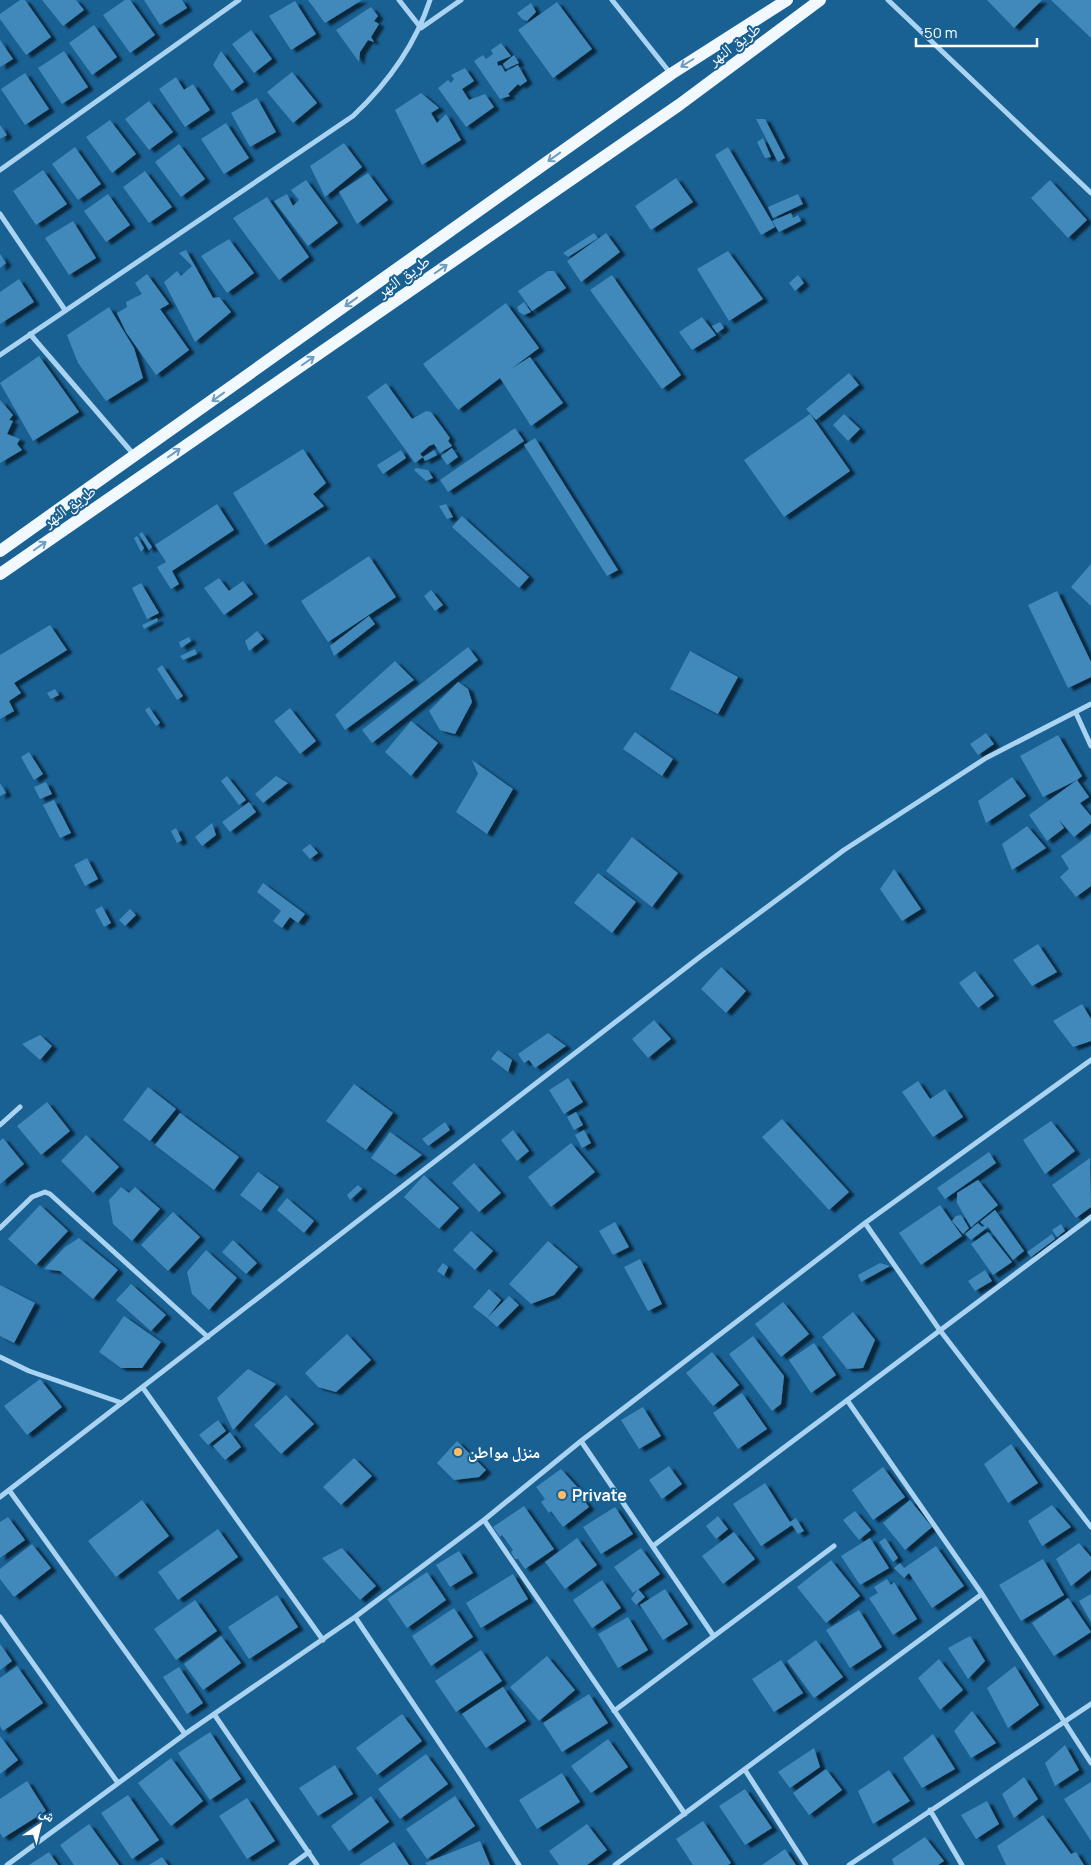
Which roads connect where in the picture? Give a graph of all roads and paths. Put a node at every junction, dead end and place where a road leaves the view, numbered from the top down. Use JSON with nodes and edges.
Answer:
{"nodes":[{"id":1,"x":239,"y":0,"type":"edge"},
{"id":2,"x":399,"y":0,"type":"edge"},
{"id":3,"x":430,"y":0,"type":"edge"},
{"id":4,"x":460,"y":0,"type":"edge"},
{"id":5,"x":612,"y":0,"type":"edge"},
{"id":6,"x":788,"y":0,"type":"edge"},
{"id":7,"x":820,"y":0,"type":"edge"},
{"id":8,"x":888,"y":0,"type":"edge"},
{"id":9,"x":421,"y":28,"type":"junction"},
{"id":10,"x":670,"y":74,"type":"junction"},
{"id":11,"x":0,"y":170,"type":"edge"},
{"id":12,"x":1091,"y":193,"type":"edge"},
{"id":13,"x":0,"y":214,"type":"edge"},
{"id":14,"x":66,"y":310,"type":"junction"},
{"id":15,"x":30,"y":334,"type":"junction"},
{"id":16,"x":0,"y":355,"type":"edge"},
{"id":17,"x":135,"y":456,"type":"junction"},
{"id":18,"x":0,"y":551,"type":"edge"},
{"id":19,"x":0,"y":574,"type":"edge"},
{"id":20,"x":1091,"y":704,"type":"edge"},
{"id":21,"x":1076,"y":713,"type":"junction"},
{"id":22,"x":1091,"y":746,"type":"edge"},
{"id":23,"x":1091,"y":1060,"type":"edge"},
{"id":24,"x":20,"y":1107,"type":"dead end"},
{"id":25,"x":0,"y":1125,"type":"edge"},
{"id":26,"x":1091,"y":1217,"type":"edge"},
{"id":27,"x":865,"y":1222,"type":"junction"},
{"id":28,"x":0,"y":1228,"type":"edge"},
{"id":29,"x":939,"y":1329,"type":"junction"},
{"id":30,"x":208,"y":1338,"type":"junction"},
{"id":31,"x":0,"y":1357,"type":"edge"},
{"id":32,"x":143,"y":1388,"type":"junction"},
{"id":33,"x":847,"y":1400,"type":"junction"},
{"id":34,"x":122,"y":1403,"type":"junction"},
{"id":35,"x":581,"y":1442,"type":"junction"},
{"id":36,"x":9,"y":1490,"type":"junction"},
{"id":37,"x":0,"y":1497,"type":"edge"},
{"id":38,"x":484,"y":1520,"type":"junction"},
{"id":39,"x":1091,"y":1527,"type":"edge"},
{"id":40,"x":653,"y":1546,"type":"junction"},
{"id":41,"x":834,"y":1546,"type":"dead end"},
{"id":42,"x":982,"y":1594,"type":"junction"},
{"id":43,"x":0,"y":1617,"type":"edge"},
{"id":44,"x":355,"y":1617,"type":"junction"},
{"id":45,"x":713,"y":1635,"type":"junction"},
{"id":46,"x":323,"y":1640,"type":"junction"},
{"id":47,"x":1091,"y":1704,"type":"edge"},
{"id":48,"x":614,"y":1711,"type":"junction"},
{"id":49,"x":214,"y":1714,"type":"junction"},
{"id":50,"x":1066,"y":1721,"type":"junction"},
{"id":51,"x":184,"y":1734,"type":"junction"},
{"id":52,"x":1091,"y":1763,"type":"edge"},
{"id":53,"x":745,"y":1770,"type":"junction"},
{"id":54,"x":118,"y":1783,"type":"junction"},
{"id":55,"x":930,"y":1810,"type":"junction"},
{"id":56,"x":685,"y":1814,"type":"junction"},
{"id":57,"x":308,"y":1852,"type":"junction"},
{"id":58,"x":7,"y":1865,"type":"edge"},
{"id":59,"x":290,"y":1865,"type":"edge"},
{"id":60,"x":317,"y":1865,"type":"edge"},
{"id":61,"x":518,"y":1865,"type":"edge"},
{"id":62,"x":615,"y":1865,"type":"edge"},
{"id":63,"x":806,"y":1865,"type":"edge"},
{"id":64,"x":849,"y":1865,"type":"edge"},
{"id":65,"x":962,"y":1865,"type":"edge"}],
"edges":[{"from":1,"to":11,"type":"street"},
{"from":2,"to":9,"type":"street"},
{"from":3,"to":9,"type":"street"},
{"from":4,"to":9,"type":"street"},
{"from":5,"to":10,"type":"street"},
{"from":6,"to":10,"type":"main road","name":"طريق النهر","one_way":true},
{"from":19,"to":7,"type":"main road","name":"طريق النهر","one_way":true},
{"from":8,"to":12,"type":"street"},
{"from":9,"to":14,"type":"street"},
{"from":10,"to":17,"type":"main road","name":"طريق النهر","one_way":true},
{"from":13,"to":14,"type":"street"},
{"from":14,"to":15,"type":"street"},
{"from":15,"to":16,"type":"street"},
{"from":15,"to":17,"type":"street"},
{"from":17,"to":18,"type":"main road","name":"طريق النهر"},
{"from":20,"to":21,"type":"street"},
{"from":21,"to":22,"type":"street"},
{"from":21,"to":30,"type":"street"},
{"from":23,"to":27,"type":"street"},
{"from":24,"to":25,"type":"street"},
{"from":26,"to":29,"type":"street"},
{"from":27,"to":29,"type":"street"},
{"from":27,"to":35,"type":"street"},
{"from":28,"to":30,"type":"street"},
{"from":29,"to":33,"type":"street"},
{"from":29,"to":39,"type":"street"},
{"from":30,"to":32,"type":"street"},
{"from":31,"to":34,"type":"street"},
{"from":32,"to":34,"type":"street"},
{"from":32,"to":46,"type":"street"},
{"from":33,"to":40,"type":"street"},
{"from":33,"to":42,"type":"street"},
{"from":34,"to":36,"type":"street"},
{"from":35,"to":38,"type":"street"},
{"from":35,"to":40,"type":"street"},
{"from":36,"to":37,"type":"street"},
{"from":36,"to":51,"type":"street"},
{"from":38,"to":44,"type":"street"},
{"from":38,"to":48,"type":"street"},
{"from":40,"to":45,"type":"street"},
{"from":41,"to":45,"type":"street"},
{"from":42,"to":50,"type":"street"},
{"from":42,"to":53,"type":"street"},
{"from":43,"to":54,"type":"street"},
{"from":44,"to":46,"type":"street"},
{"from":44,"to":61,"type":"street"},
{"from":45,"to":48,"type":"street"},
{"from":46,"to":49,"type":"street"},
{"from":47,"to":50,"type":"street"},
{"from":48,"to":56,"type":"street"},
{"from":49,"to":51,"type":"street"},
{"from":49,"to":57,"type":"street"},
{"from":50,"to":52,"type":"street"},
{"from":50,"to":55,"type":"street"},
{"from":51,"to":54,"type":"street"},
{"from":53,"to":56,"type":"street"},
{"from":53,"to":63,"type":"street"},
{"from":54,"to":58,"type":"street"},
{"from":55,"to":64,"type":"street"},
{"from":55,"to":65,"type":"street"},
{"from":56,"to":62,"type":"street"},
{"from":57,"to":59,"type":"street"},
{"from":57,"to":60,"type":"street"}]}
